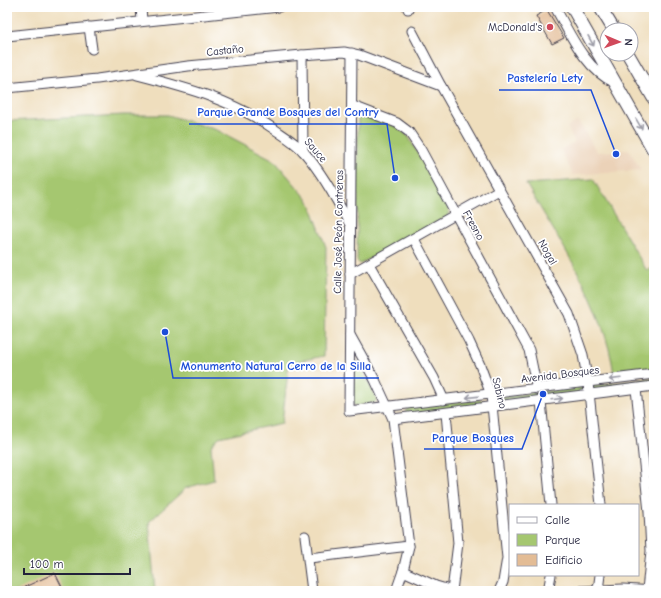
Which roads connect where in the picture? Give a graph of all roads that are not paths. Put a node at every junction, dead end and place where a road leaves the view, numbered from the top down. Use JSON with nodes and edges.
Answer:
{"nodes":[{"id":1,"x":141,"y":7,"type":"edge"},
{"id":2,"x":278,"y":7,"type":"edge"},
{"id":3,"x":555,"y":7,"type":"edge"},
{"id":4,"x":572,"y":7,"type":"edge"},
{"id":5,"x":600,"y":7,"type":"edge"},
{"id":6,"x":142,"y":22,"type":"junction"},
{"id":7,"x":609,"y":22,"type":"edge"},
{"id":8,"x":89,"y":27,"type":"junction"},
{"id":9,"x":412,"y":31,"type":"dead end"},
{"id":10,"x":7,"y":36,"type":"edge"},
{"id":11,"x":92,"y":49,"type":"dead end"},
{"id":12,"x":352,"y":53,"type":"junction"},
{"id":13,"x":302,"y":54,"type":"junction"},
{"id":14,"x":633,"y":62,"type":"edge"},
{"id":15,"x":132,"y":74,"type":"junction"},
{"id":16,"x":615,"y":83,"type":"junction"},
{"id":17,"x":441,"y":86,"type":"junction"},
{"id":18,"x":7,"y":88,"type":"edge"},
{"id":19,"x":654,"y":99,"type":"edge"},
{"id":20,"x":353,"y":106,"type":"junction"},
{"id":21,"x":303,"y":150,"type":"junction"},
{"id":22,"x":654,"y":150,"type":"edge"},
{"id":23,"x":499,"y":190,"type":"junction"},
{"id":24,"x":455,"y":216,"type":"junction"},
{"id":25,"x":349,"y":224,"type":"junction"},
{"id":26,"x":414,"y":239,"type":"junction"},
{"id":27,"x":369,"y":264,"type":"junction"},
{"id":28,"x":350,"y":274,"type":"junction"},
{"id":29,"x":349,"y":334,"type":"junction"},
{"id":30,"x":654,"y":374,"type":"edge"},
{"id":31,"x":588,"y":383,"type":"junction"},
{"id":32,"x":654,"y":386,"type":"edge"},
{"id":33,"x":537,"y":389,"type":"junction"},
{"id":34,"x":636,"y":389,"type":"junction"},
{"id":35,"x":491,"y":395,"type":"junction"},
{"id":36,"x":590,"y":395,"type":"junction"},
{"id":37,"x":444,"y":400,"type":"junction"},
{"id":38,"x":541,"y":401,"type":"junction"},
{"id":39,"x":388,"y":406,"type":"junction"},
{"id":40,"x":493,"y":407,"type":"junction"},
{"id":41,"x":349,"y":411,"type":"joint"},
{"id":42,"x":446,"y":413,"type":"junction"},
{"id":43,"x":393,"y":419,"type":"junction"},
{"id":44,"x":551,"y":504,"type":"edge"},
{"id":45,"x":601,"y":504,"type":"edge"},
{"id":46,"x":305,"y":536,"type":"dead end"},
{"id":47,"x":409,"y":546,"type":"junction"},
{"id":48,"x":309,"y":558,"type":"junction"},
{"id":49,"x":403,"y":571,"type":"junction"},
{"id":50,"x":551,"y":576,"type":"edge"},
{"id":51,"x":600,"y":576,"type":"edge"},
{"id":52,"x":598,"y":590,"type":"junction"},
{"id":53,"x":312,"y":591,"type":"edge"},
{"id":54,"x":396,"y":591,"type":"edge"},
{"id":55,"x":452,"y":591,"type":"edge"},
{"id":56,"x":500,"y":591,"type":"edge"},
{"id":57,"x":548,"y":591,"type":"edge"},
{"id":58,"x":579,"y":591,"type":"edge"},
{"id":59,"x":650,"y":591,"type":"edge"}],
"edges":[{"from":1,"to":6,"type":"street"},
{"from":2,"to":6,"type":"street"},
{"from":3,"to":16,"type":"street"},
{"from":4,"to":16,"type":"main road","one_way":true},
{"from":5,"to":7,"type":"main road"},
{"from":6,"to":8,"type":"street"},
{"from":8,"to":10,"type":"street"},
{"from":8,"to":11,"type":"street"},
{"from":9,"to":17,"type":"street","name":"Nogal"},
{"from":12,"to":13,"type":"street","name":"Castaño"},
{"from":12,"to":17,"type":"street","name":"Castaño"},
{"from":12,"to":20,"type":"street","name":"Calle José Peón Contreras"},
{"from":13,"to":15,"type":"street","name":"Castaño"},
{"from":13,"to":21,"type":"street"},
{"from":14,"to":19,"type":"main road"},
{"from":15,"to":18,"type":"street","name":"Castaño"},
{"from":15,"to":21,"type":"street","name":"Sauce"},
{"from":16,"to":22,"type":"main road","one_way":true},
{"from":17,"to":23,"type":"street","name":"Nogal"},
{"from":20,"to":24,"type":"street","name":"Fresno"},
{"from":20,"to":25,"type":"street","name":"Calle José Peón Contreras"},
{"from":21,"to":25,"type":"street","name":"Sauce"},
{"from":23,"to":24,"type":"street"},
{"from":23,"to":31,"type":"street","name":"Nogal"},
{"from":24,"to":26,"type":"street"},
{"from":24,"to":33,"type":"street","name":"Fresno"},
{"from":25,"to":28,"type":"street","name":"Calle José Peón Contreras"},
{"from":26,"to":27,"type":"street"},
{"from":26,"to":35,"type":"street","name":"Sabino"},
{"from":27,"to":28,"type":"street"},
{"from":27,"to":37,"type":"street"},
{"from":28,"to":29,"type":"street","name":"Calle José Peón Contreras"},
{"from":29,"to":39,"type":"street"},
{"from":29,"to":41,"type":"street","name":"Calle José Peón Contreras"},
{"from":30,"to":31,"type":"street","name":"Avenida Bosques","one_way":true},
{"from":31,"to":33,"type":"street","name":"Avenida Bosques"},
{"from":31,"to":36,"type":"street","name":"Nogal"},
{"from":32,"to":34,"type":"street"},
{"from":33,"to":35,"type":"street","name":"Avenida Bosques"},
{"from":34,"to":36,"type":"street"},
{"from":34,"to":59,"type":"street"},
{"from":35,"to":37,"type":"street","name":"Avenida Bosques","one_way":true},
{"from":35,"to":40,"type":"street","name":"Sabino"},
{"from":38,"to":36,"type":"street","one_way":true},
{"from":36,"to":45,"type":"street","name":"Nogal"},
{"from":37,"to":39,"type":"street","name":"Avenida Bosques"},
{"from":38,"to":40,"type":"street"},
{"from":38,"to":44,"type":"street"},
{"from":39,"to":41,"type":"street","name":"Avenida Bosques"},
{"from":39,"to":43,"type":"street"},
{"from":40,"to":42,"type":"street"},
{"from":40,"to":56,"type":"street","name":"Sabino"},
{"from":42,"to":43,"type":"street"},
{"from":42,"to":55,"type":"street"},
{"from":43,"to":47,"type":"street"},
{"from":46,"to":48,"type":"street"},
{"from":47,"to":48,"type":"street"},
{"from":47,"to":49,"type":"street"},
{"from":48,"to":53,"type":"street"},
{"from":49,"to":54,"type":"street"},
{"from":49,"to":55,"type":"street"},
{"from":50,"to":57,"type":"street"},
{"from":51,"to":52,"type":"street"},
{"from":52,"to":58,"type":"street"},
{"from":52,"to":59,"type":"street"}]}
